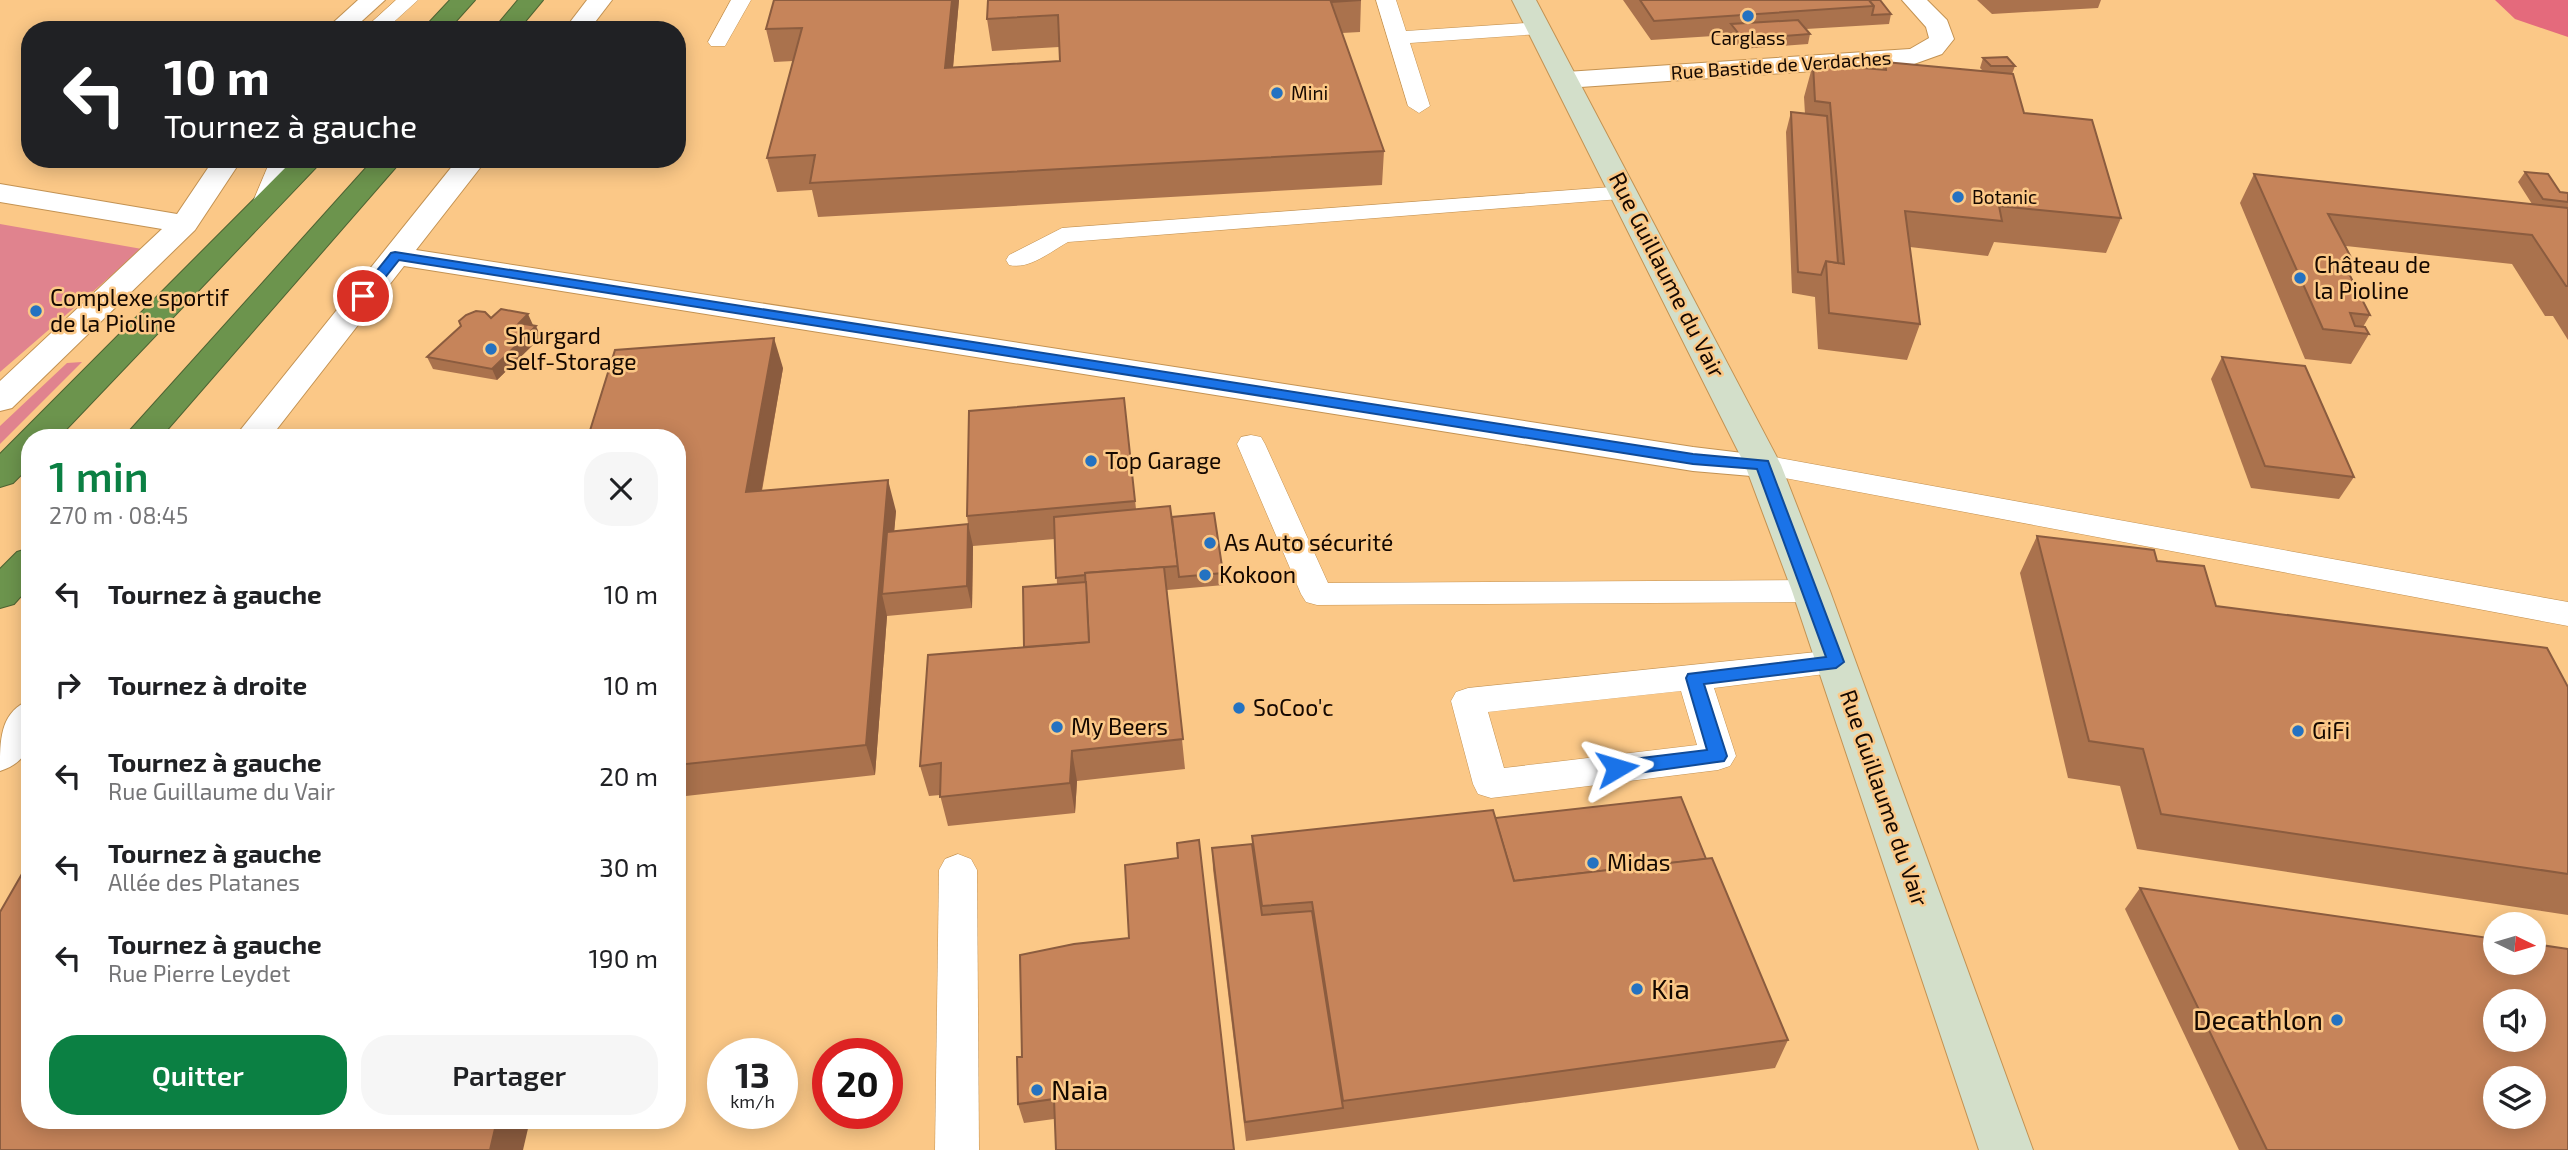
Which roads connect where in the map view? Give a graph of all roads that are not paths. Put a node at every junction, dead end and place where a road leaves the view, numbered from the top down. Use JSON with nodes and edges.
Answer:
{"nodes":[{"id":1,"x":373,"y":0,"type":"edge"},
{"id":2,"x":408,"y":0,"type":"edge"},
{"id":3,"x":463,"y":0,"type":"edge"},
{"id":4,"x":531,"y":0,"type":"edge"},
{"id":5,"x":600,"y":0,"type":"edge"},
{"id":6,"x":741,"y":0,"type":"edge"},
{"id":7,"x":1386,"y":0,"type":"edge"},
{"id":8,"x":1914,"y":0,"type":"edge"},
{"id":9,"x":1532,"y":14,"type":"edge"},
{"id":10,"x":348,"y":21,"type":"edge"},
{"id":11,"x":384,"y":21,"type":"edge"},
{"id":12,"x":443,"y":21,"type":"edge"},
{"id":13,"x":513,"y":21,"type":"edge"},
{"id":14,"x":583,"y":21,"type":"edge"},
{"id":15,"x":1398,"y":38,"type":"junction"},
{"id":16,"x":719,"y":42,"type":"dead end"},
{"id":17,"x":1566,"y":80,"type":"junction"},
{"id":18,"x":1419,"y":106,"type":"dead end"},
{"id":19,"x":222,"y":168,"type":"edge"},
{"id":20,"x":279,"y":168,"type":"edge"},
{"id":21,"x":302,"y":168,"type":"edge"},
{"id":22,"x":382,"y":168,"type":"edge"},
{"id":23,"x":466,"y":168,"type":"edge"},
{"id":24,"x":0,"y":192,"type":"edge"},
{"id":25,"x":1625,"y":193,"type":"junction"},
{"id":26,"x":261,"y":211,"type":"junction"},
{"id":27,"x":185,"y":224,"type":"junction"},
{"id":28,"x":395,"y":256,"type":"junction"},
{"id":29,"x":1018,"y":260,"type":"dead end"},
{"id":30,"x":0,"y":400,"type":"edge"},
{"id":31,"x":46,"y":429,"type":"edge"},
{"id":32,"x":149,"y":429,"type":"edge"},
{"id":33,"x":258,"y":429,"type":"edge"},
{"id":34,"x":1251,"y":444,"type":"dead end"},
{"id":35,"x":21,"y":454,"type":"edge"},
{"id":36,"x":1763,"y":465,"type":"junction"},
{"id":37,"x":0,"y":475,"type":"edge"},
{"id":38,"x":1811,"y":591,"type":"junction"},
{"id":39,"x":2568,"y":614,"type":"edge"},
{"id":40,"x":1836,"y":662,"type":"junction"},
{"id":41,"x":1694,"y":678,"type":"junction"},
{"id":42,"x":21,"y":727,"type":"edge"},
{"id":43,"x":0,"y":754,"type":"edge"},
{"id":44,"x":958,"y":870,"type":"dead end"},
{"id":45,"x":957,"y":1150,"type":"edge"},
{"id":46,"x":2006,"y":1150,"type":"edge"}],
"edges":[{"from":1,"to":10,"type":"street"},
{"from":2,"to":11,"type":"lane"},
{"from":3,"to":12,"type":"highway"},
{"from":4,"to":13,"type":"highway"},
{"from":5,"to":14,"type":"street"},
{"from":6,"to":16,"type":"lane"},
{"from":7,"to":15,"type":"lane"},
{"from":8,"to":17,"type":"street","name":"Rue Bastide de Verdaches"},
{"from":9,"to":15,"type":"lane"},
{"from":9,"to":17,"type":"main road","name":"Rue Guillaume du Vair"},
{"from":15,"to":18,"type":"lane"},
{"from":17,"to":25,"type":"main road","name":"Rue Guillaume du Vair"},
{"from":19,"to":27,"type":"street"},
{"from":20,"to":26,"type":"lane"},
{"from":21,"to":26,"type":"highway"},
{"from":22,"to":32,"type":"highway"},
{"from":23,"to":28,"type":"street"},
{"from":24,"to":27,"type":"street"},
{"from":25,"to":29,"type":"lane"},
{"from":25,"to":36,"type":"main road","name":"Rue Guillaume du Vair"},
{"from":26,"to":31,"type":"highway"},
{"from":27,"to":30,"type":"street"},
{"from":28,"to":33,"type":"street"},
{"from":28,"to":36,"type":"street"},
{"from":34,"to":38,"type":"lane"},
{"from":35,"to":37,"type":"highway"},
{"from":36,"to":38,"type":"main road","name":"Rue Guillaume du Vair"},
{"from":36,"to":39,"type":"lane"},
{"from":38,"to":40,"type":"main road","name":"Rue Guillaume du Vair"},
{"from":40,"to":41,"type":"lane"},
{"from":40,"to":46,"type":"main road","name":"Rue Guillaume du Vair"},
{"from":41,"to":41,"type":"lane"},
{"from":42,"to":43,"type":"street"},
{"from":44,"to":45,"type":"lane"}]}
